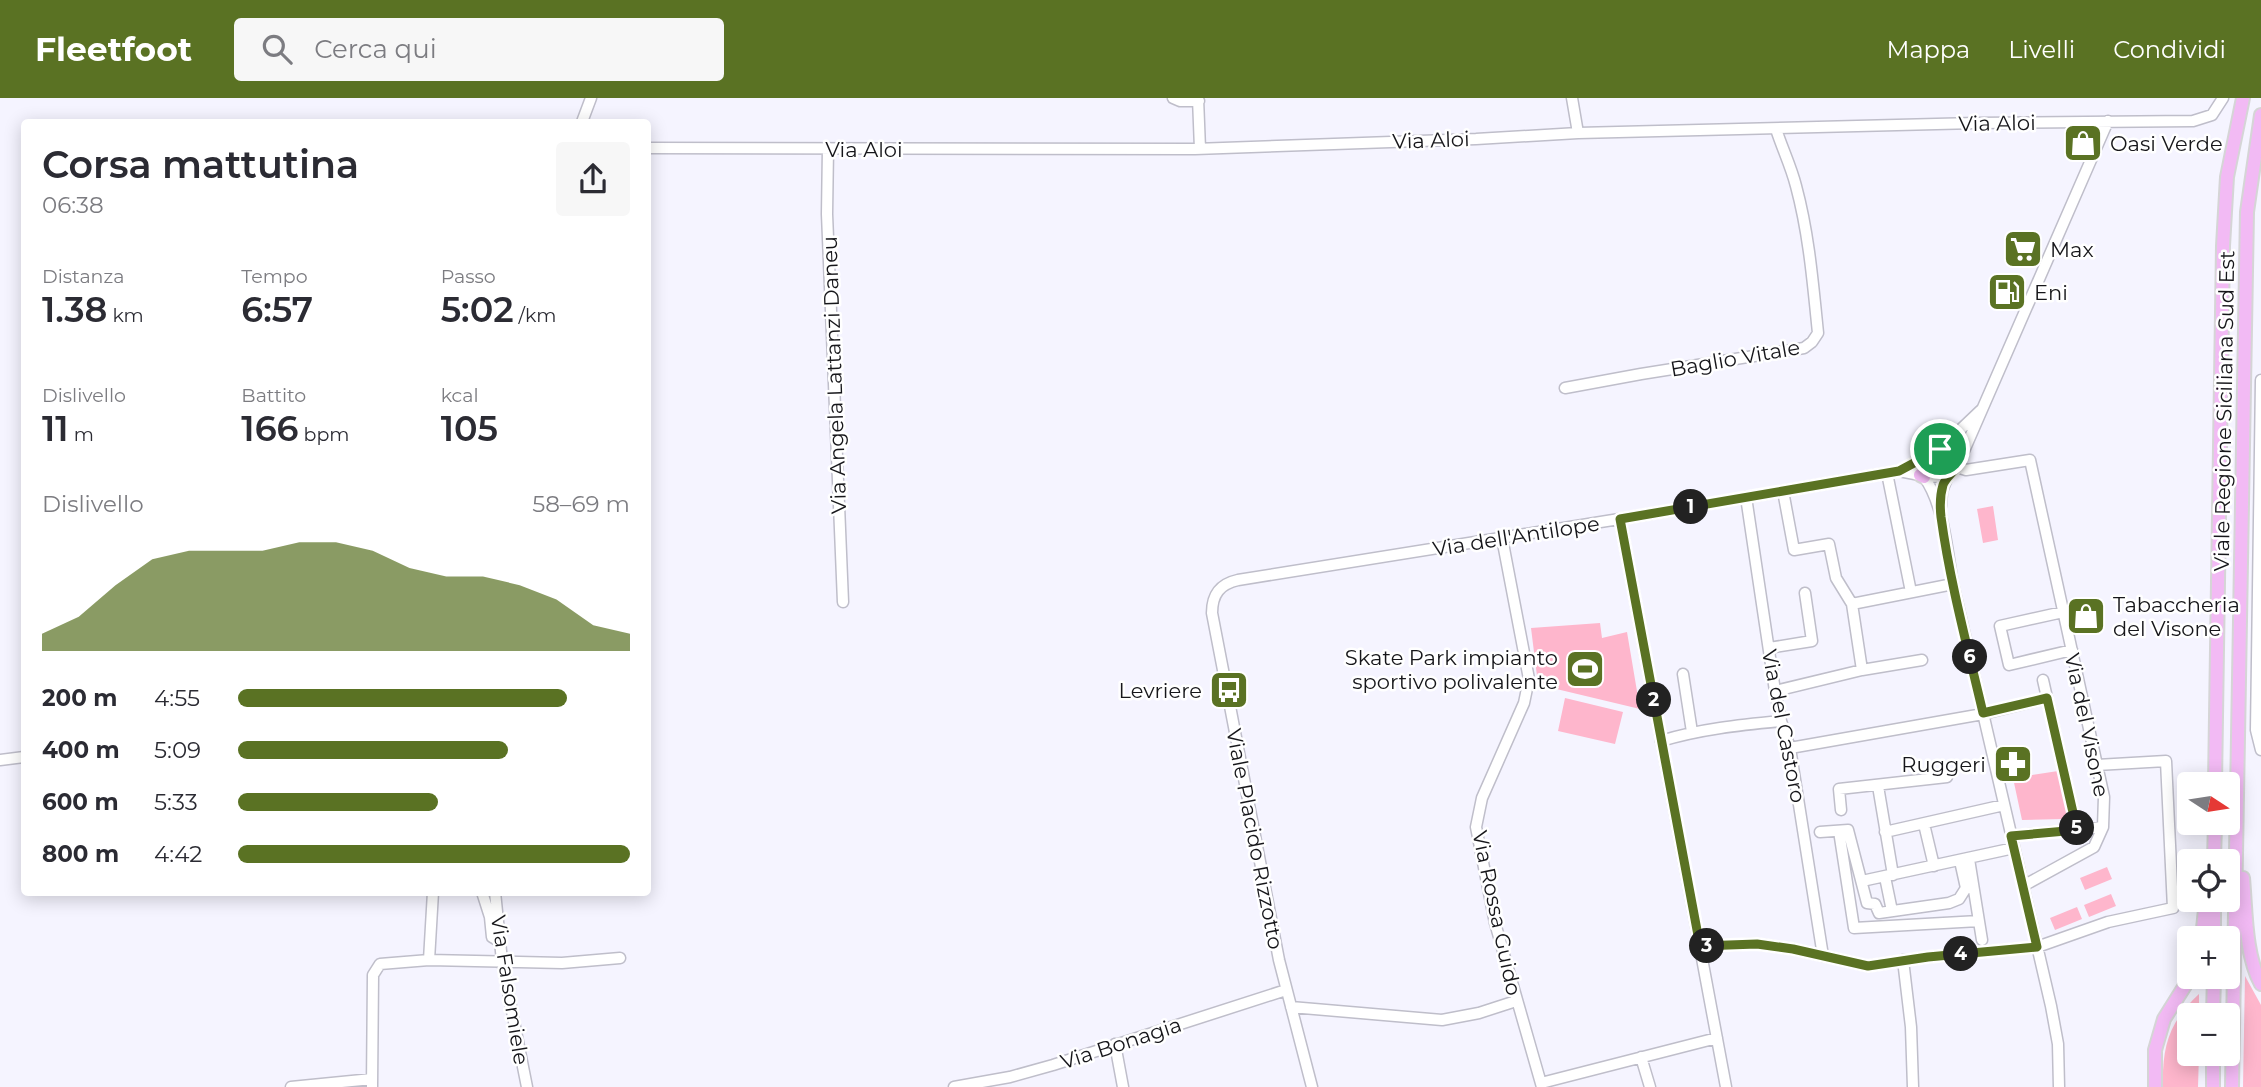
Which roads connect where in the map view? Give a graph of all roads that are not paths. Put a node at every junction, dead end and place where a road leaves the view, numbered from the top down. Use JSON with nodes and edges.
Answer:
{"nodes":[{"id":1,"x":591,"y":98,"type":"edge"},
{"id":2,"x":1173,"y":98,"type":"edge"},
{"id":3,"x":1572,"y":98,"type":"edge"},
{"id":4,"x":2223,"y":98,"type":"edge"},
{"id":5,"x":2243,"y":98,"type":"edge"},
{"id":6,"x":1198,"y":99,"type":"edge"},
{"id":7,"x":2261,"y":115,"type":"edge"},
{"id":8,"x":583,"y":119,"type":"edge"},
{"id":9,"x":2108,"y":121,"type":"junction"},
{"id":10,"x":1776,"y":129,"type":"junction"},
{"id":11,"x":1578,"y":133,"type":"junction"},
{"id":12,"x":651,"y":148,"type":"edge"},
{"id":13,"x":828,"y":148,"type":"junction"},
{"id":14,"x":1200,"y":149,"type":"junction"},
{"id":15,"x":2261,"y":380,"type":"edge"},
{"id":16,"x":1565,"y":388,"type":"dead end"},
{"id":17,"x":1984,"y":407,"type":"junction"},
{"id":18,"x":1940,"y":449,"type":"junction"},
{"id":19,"x":1921,"y":459,"type":"junction"},
{"id":20,"x":1958,"y":464,"type":"junction"},
{"id":21,"x":1899,"y":471,"type":"junction"},
{"id":22,"x":1887,"y":473,"type":"junction"},
{"id":23,"x":1948,"y":475,"type":"junction"},
{"id":24,"x":1922,"y":476,"type":"junction"},
{"id":25,"x":1783,"y":491,"type":"junction"},
{"id":26,"x":1746,"y":497,"type":"junction"},
{"id":27,"x":1940,"y":514,"type":"junction"},
{"id":28,"x":1620,"y":519,"type":"junction"},
{"id":29,"x":2259,"y":535,"type":"edge"},
{"id":30,"x":1502,"y":538,"type":"junction"},
{"id":31,"x":2259,"y":564,"type":"edge"},
{"id":32,"x":1953,"y":584,"type":"junction"},
{"id":33,"x":1218,"y":590,"type":"joint"},
{"id":34,"x":1911,"y":592,"type":"junction"},
{"id":35,"x":1805,"y":593,"type":"dead end"},
{"id":36,"x":843,"y":602,"type":"dead end"},
{"id":37,"x":1852,"y":604,"type":"junction"},
{"id":38,"x":2063,"y":612,"type":"junction"},
{"id":39,"x":1769,"y":648,"type":"junction"},
{"id":40,"x":2072,"y":650,"type":"junction"},
{"id":41,"x":1922,"y":660,"type":"dead end"},
{"id":42,"x":1862,"y":670,"type":"junction"},
{"id":43,"x":2259,"y":672,"type":"edge"},
{"id":44,"x":1683,"y":674,"type":"dead end"},
{"id":45,"x":2043,"y":680,"type":"dead end"},
{"id":46,"x":1775,"y":691,"type":"junction"},
{"id":47,"x":2047,"y":698,"type":"junction"},
{"id":48,"x":1983,"y":713,"type":"junction"},
{"id":49,"x":1781,"y":720,"type":"junction"},
{"id":50,"x":1692,"y":732,"type":"junction"},
{"id":51,"x":1661,"y":741,"type":"junction"},
{"id":52,"x":1790,"y":748,"type":"junction"},
{"id":53,"x":2261,"y":750,"type":"edge"},
{"id":54,"x":21,"y":757,"type":"edge"},
{"id":55,"x":0,"y":760,"type":"edge"},
{"id":56,"x":2097,"y":765,"type":"junction"},
{"id":57,"x":2215,"y":772,"type":"edge"},
{"id":58,"x":2239,"y":772,"type":"edge"},
{"id":59,"x":1947,"y":777,"type":"dead end"},
{"id":60,"x":1878,"y":786,"type":"junction"},
{"id":61,"x":2004,"y":805,"type":"junction"},
{"id":62,"x":1841,"y":810,"type":"dead end"},
{"id":63,"x":1924,"y":824,"type":"junction"},
{"id":64,"x":2103,"y":827,"type":"junction"},
{"id":65,"x":2077,"y":830,"type":"junction"},
{"id":66,"x":1839,"y":831,"type":"junction"},
{"id":67,"x":1820,"y":832,"type":"dead end"},
{"id":68,"x":1885,"y":832,"type":"junction"},
{"id":69,"x":2240,"y":832,"type":"edge"},
{"id":70,"x":2237,"y":835,"type":"edge"},
{"id":71,"x":2011,"y":836,"type":"junction"},
{"id":72,"x":2014,"y":848,"type":"junction"},
{"id":73,"x":1965,"y":860,"type":"junction"},
{"id":74,"x":1934,"y":866,"type":"junction"},
{"id":75,"x":1889,"y":876,"type":"junction"},
{"id":76,"x":1862,"y":881,"type":"junction"},
{"id":77,"x":2023,"y":886,"type":"junction"},
{"id":78,"x":433,"y":896,"type":"edge"},
{"id":79,"x":483,"y":896,"type":"edge"},
{"id":80,"x":495,"y":896,"type":"edge"},
{"id":81,"x":1867,"y":903,"type":"junction"},
{"id":82,"x":1851,"y":905,"type":"junction"},
{"id":83,"x":1892,"y":911,"type":"junction"},
{"id":84,"x":1879,"y":913,"type":"junction"},
{"id":85,"x":1979,"y":921,"type":"junction"},
{"id":86,"x":1880,"y":926,"type":"junction"},
{"id":87,"x":1982,"y":940,"type":"dead end"},
{"id":88,"x":499,"y":941,"type":"junction"},
{"id":89,"x":1700,"y":946,"type":"junction"},
{"id":90,"x":2037,"y":947,"type":"junction"},
{"id":91,"x":1823,"y":956,"type":"junction"},
{"id":92,"x":620,"y":958,"type":"dead end"},
{"id":93,"x":429,"y":960,"type":"junction"},
{"id":94,"x":1903,"y":960,"type":"junction"},
{"id":95,"x":502,"y":961,"type":"junction"},
{"id":96,"x":2261,"y":984,"type":"edge"},
{"id":97,"x":2183,"y":989,"type":"edge"},
{"id":98,"x":1286,"y":990,"type":"junction"},
{"id":99,"x":1516,"y":1001,"type":"junction"},
{"id":100,"x":1291,"y":1007,"type":"junction"},
{"id":101,"x":1717,"y":1038,"type":"junction"},
{"id":102,"x":1115,"y":1044,"type":"junction"},
{"id":103,"x":1641,"y":1057,"type":"junction"},
{"id":104,"x":2213,"y":1066,"type":"edge"},
{"id":105,"x":372,"y":1083,"type":"edge"},
{"id":106,"x":1541,"y":1085,"type":"edge"},
{"id":107,"x":1646,"y":1086,"type":"edge"},
{"id":108,"x":291,"y":1087,"type":"edge"},
{"id":109,"x":527,"y":1087,"type":"edge"},
{"id":110,"x":954,"y":1087,"type":"edge"},
{"id":111,"x":1123,"y":1087,"type":"edge"},
{"id":112,"x":1312,"y":1087,"type":"edge"},
{"id":113,"x":1726,"y":1087,"type":"edge"},
{"id":114,"x":1913,"y":1087,"type":"edge"},
{"id":115,"x":2059,"y":1087,"type":"edge"},
{"id":116,"x":2155,"y":1087,"type":"edge"},
{"id":117,"x":2213,"y":1087,"type":"edge"},
{"id":118,"x":2232,"y":1087,"type":"edge"}],
"edges":[{"from":1,"to":8,"type":"street"},
{"from":2,"to":6,"type":"street"},
{"from":3,"to":11,"type":"street"},
{"from":4,"to":9,"type":"street","name":"Via Aloi"},
{"from":5,"to":57,"type":"main road","name":"Viale Regione Siciliana Sud Est"},
{"from":6,"to":14,"type":"street"},
{"from":7,"to":58,"type":"main road","name":"Viale Regione Siciliana Sud Est"},
{"from":9,"to":10,"type":"street","name":"Via Aloi"},
{"from":9,"to":17,"type":"street"},
{"from":10,"to":11,"type":"street","name":"Via Aloi"},
{"from":10,"to":16,"type":"street","name":"Baglio Vitale"},
{"from":11,"to":14,"type":"street","name":"Via Aloi"},
{"from":12,"to":13,"type":"street","name":"Via Aloi"},
{"from":13,"to":14,"type":"street","name":"Via Aloi"},
{"from":13,"to":36,"type":"street","name":"Via Angela Lattanzi Daneu"},
{"from":15,"to":29,"type":"street","name":"Viale Regione Siciliana Sud Est"},
{"from":17,"to":18,"type":"street"},
{"from":17,"to":20,"type":"street"},
{"from":18,"to":19,"type":"street"},
{"from":18,"to":20,"type":"street"},
{"from":19,"to":21,"type":"street"},
{"from":19,"to":24,"type":"street"},
{"from":20,"to":23,"type":"street"},
{"from":20,"to":38,"type":"street","name":"Via del Visone"},
{"from":21,"to":22,"type":"street","name":"Via dell'Antilope"},
{"from":21,"to":24,"type":"street"},
{"from":22,"to":25,"type":"street","name":"Via dell'Antilope"},
{"from":22,"to":34,"type":"street"},
{"from":23,"to":24,"type":"street"},
{"from":23,"to":27,"type":"street"},
{"from":24,"to":27,"type":"street"},
{"from":25,"to":26,"type":"street","name":"Via dell'Antilope"},
{"from":25,"to":37,"type":"street"},
{"from":26,"to":28,"type":"street","name":"Via dell'Antilope"},
{"from":26,"to":39,"type":"street","name":"Via del Castoro"},
{"from":27,"to":32,"type":"street"},
{"from":28,"to":30,"type":"street","name":"Via dell'Antilope"},
{"from":28,"to":51,"type":"street"},
{"from":29,"to":31,"type":"street","name":"Viale Regione Siciliana Sud Est"},
{"from":30,"to":33,"type":"street","name":"Via dell'Antilope"},
{"from":30,"to":99,"type":"street","name":"Via Rossa Guido"},
{"from":31,"to":43,"type":"street","name":"Viale Regione Siciliana Sud Est"},
{"from":32,"to":34,"type":"street"},
{"from":32,"to":48,"type":"street"},
{"from":33,"to":98,"type":"street","name":"Viale Placido Rizzotto"},
{"from":34,"to":37,"type":"street"},
{"from":35,"to":39,"type":"street"},
{"from":37,"to":42,"type":"street"},
{"from":38,"to":40,"type":"street","name":"Via del Visone"},
{"from":38,"to":40,"type":"street"},
{"from":39,"to":46,"type":"street","name":"Via del Castoro"},
{"from":40,"to":56,"type":"street","name":"Via del Visone"},
{"from":41,"to":42,"type":"street"},
{"from":42,"to":46,"type":"street"},
{"from":43,"to":53,"type":"street","name":"Viale Regione Siciliana Sud Est"},
{"from":44,"to":50,"type":"street"},
{"from":45,"to":47,"type":"street"},
{"from":46,"to":49,"type":"street","name":"Via del Castoro"},
{"from":47,"to":48,"type":"street"},
{"from":47,"to":65,"type":"street"},
{"from":48,"to":52,"type":"street"},
{"from":48,"to":61,"type":"street"},
{"from":49,"to":50,"type":"street"},
{"from":49,"to":52,"type":"street","name":"Via del Castoro"},
{"from":50,"to":51,"type":"street"},
{"from":51,"to":89,"type":"street"},
{"from":52,"to":91,"type":"street","name":"Via del Castoro"},
{"from":54,"to":55,"type":"street"},
{"from":56,"to":64,"type":"street","name":"Via del Visone"},
{"from":56,"to":90,"type":"street"},
{"from":59,"to":60,"type":"street"},
{"from":60,"to":62,"type":"street"},
{"from":60,"to":68,"type":"street"},
{"from":61,"to":63,"type":"street"},
{"from":61,"to":71,"type":"street"},
{"from":63,"to":68,"type":"street"},
{"from":63,"to":74,"type":"street"},
{"from":64,"to":65,"type":"street","name":"Via del Visone"},
{"from":64,"to":77,"type":"street","name":"Via del Visone"},
{"from":65,"to":71,"type":"street","name":"Via del Visone"},
{"from":66,"to":67,"type":"street"},
{"from":66,"to":76,"type":"street"},
{"from":66,"to":82,"type":"street"},
{"from":68,"to":75,"type":"street"},
{"from":69,"to":96,"type":"main road"},
{"from":70,"to":118,"type":"main road","name":"Viale Regione Siciliana Sud Est"},
{"from":71,"to":72,"type":"street"},
{"from":72,"to":73,"type":"street"},
{"from":72,"to":77,"type":"street"},
{"from":73,"to":74,"type":"street"},
{"from":73,"to":83,"type":"street"},
{"from":73,"to":85,"type":"street"},
{"from":74,"to":75,"type":"street"},
{"from":75,"to":76,"type":"street"},
{"from":75,"to":83,"type":"street"},
{"from":76,"to":81,"type":"street"},
{"from":77,"to":90,"type":"street"},
{"from":78,"to":93,"type":"street"},
{"from":79,"to":88,"type":"street"},
{"from":80,"to":88,"type":"street","name":"Via Falsomiele"},
{"from":81,"to":82,"type":"street"},
{"from":81,"to":84,"type":"street"},
{"from":82,"to":86,"type":"street"},
{"from":83,"to":84,"type":"street"},
{"from":84,"to":86,"type":"street"},
{"from":85,"to":86,"type":"street"},
{"from":85,"to":87,"type":"street"},
{"from":88,"to":95,"type":"street","name":"Via Falsomiele"},
{"from":89,"to":91,"type":"street"},
{"from":89,"to":101,"type":"street"},
{"from":90,"to":94,"type":"street"},
{"from":90,"to":115,"type":"street"},
{"from":91,"to":94,"type":"street"},
{"from":92,"to":95,"type":"street"},
{"from":93,"to":95,"type":"street"},
{"from":93,"to":105,"type":"street"},
{"from":94,"to":114,"type":"street"},
{"from":95,"to":109,"type":"street","name":"Via Falsomiele"},
{"from":97,"to":116,"type":"main road"},
{"from":98,"to":100,"type":"street","name":"Viale Placido Rizzotto"},
{"from":98,"to":102,"type":"street","name":"Via Bonagia"},
{"from":99,"to":100,"type":"street"},
{"from":99,"to":106,"type":"street","name":"Via Rossa Guido"},
{"from":100,"to":112,"type":"street","name":"Viale Placido Rizzotto"},
{"from":101,"to":103,"type":"street"},
{"from":101,"to":113,"type":"street"},
{"from":102,"to":110,"type":"street","name":"Via Bonagia"},
{"from":102,"to":111,"type":"street"},
{"from":103,"to":106,"type":"street"},
{"from":103,"to":107,"type":"street"},
{"from":104,"to":117,"type":"main road"},
{"from":105,"to":108,"type":"street"}]}
